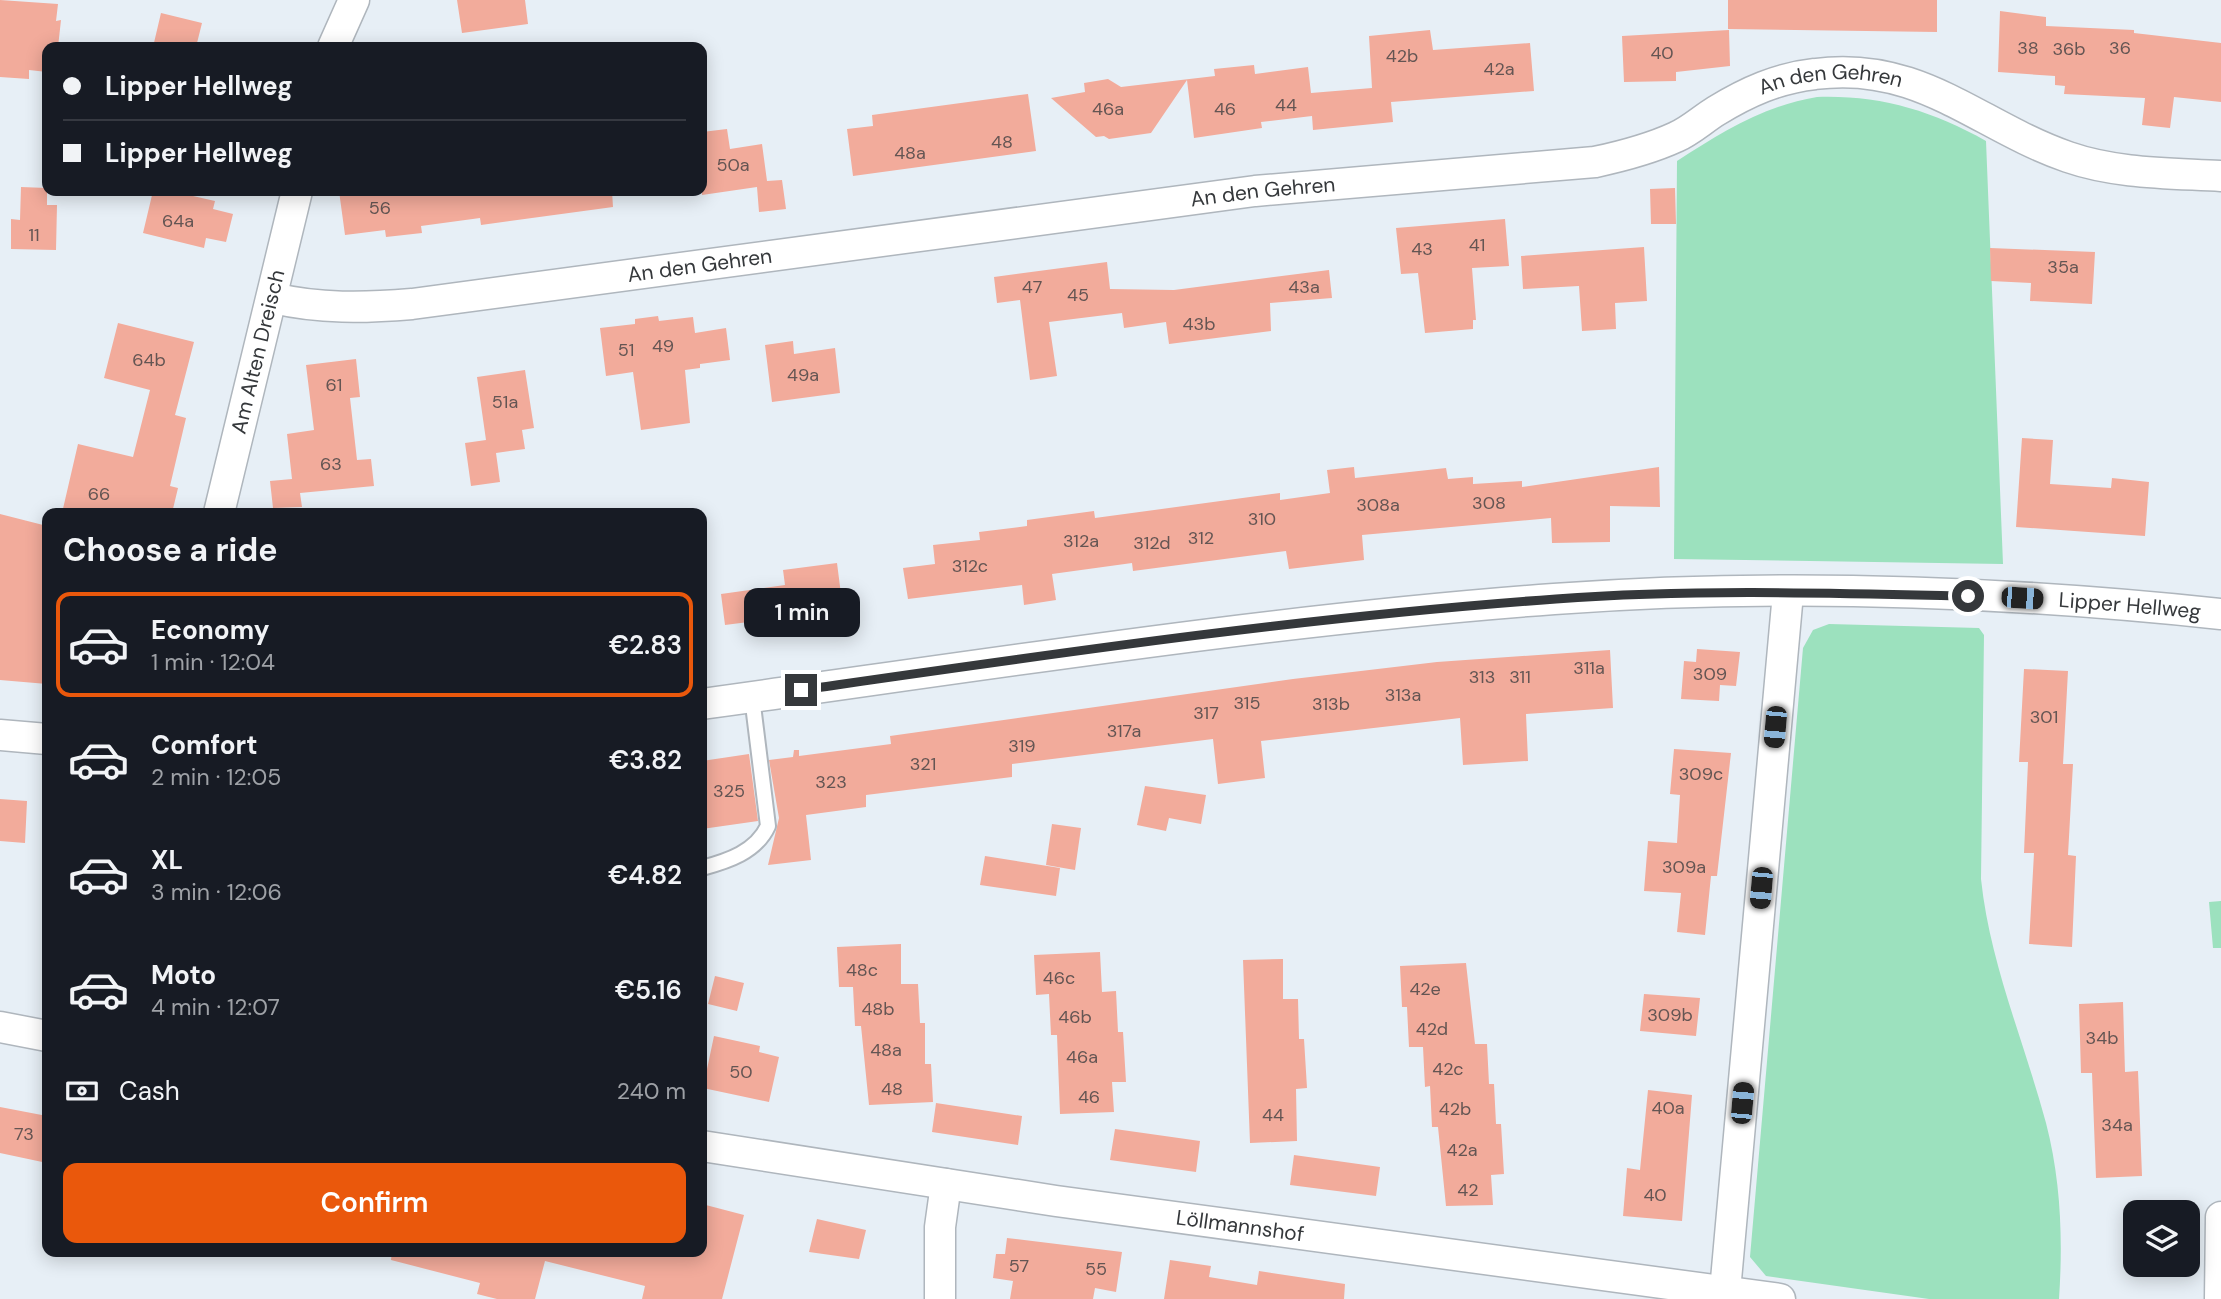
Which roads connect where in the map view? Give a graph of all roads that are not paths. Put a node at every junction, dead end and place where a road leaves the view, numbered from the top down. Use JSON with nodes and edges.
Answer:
{"nodes":[{"id":1,"x":354,"y":0,"type":"edge"},
{"id":2,"x":335,"y":42,"type":"edge"},
{"id":3,"x":2221,"y":176,"type":"edge"},
{"id":4,"x":297,"y":196,"type":"edge"},
{"id":5,"x":273,"y":298,"type":"junction"},
{"id":6,"x":220,"y":508,"type":"edge"},
{"id":7,"x":1788,"y":593,"type":"junction"},
{"id":8,"x":2221,"y":614,"type":"edge"},
{"id":9,"x":752,"y":697,"type":"junction"},
{"id":10,"x":707,"y":703,"type":"edge"},
{"id":11,"x":0,"y":735,"type":"edge"},
{"id":12,"x":42,"y":739,"type":"edge"},
{"id":13,"x":707,"y":866,"type":"edge"},
{"id":14,"x":0,"y":1027,"type":"edge"},
{"id":15,"x":42,"y":1035,"type":"edge"},
{"id":16,"x":707,"y":1147,"type":"edge"},
{"id":17,"x":946,"y":1184,"type":"junction"},
{"id":18,"x":2221,"y":1217,"type":"edge"},
{"id":19,"x":1725,"y":1291,"type":"junction"},
{"id":20,"x":940,"y":1299,"type":"edge"},
{"id":21,"x":1780,"y":1299,"type":"edge"},
{"id":22,"x":2220,"y":1299,"type":"edge"}],
"edges":[{"from":1,"to":2,"type":"street"},
{"from":3,"to":5,"type":"street","name":"An den Gehren"},
{"from":4,"to":5,"type":"street","name":"Am Alten Dreisch"},
{"from":5,"to":6,"type":"street","name":"Am Alten Dreisch"},
{"from":7,"to":8,"type":"street","name":"Lipper Hellweg"},
{"from":7,"to":9,"type":"street","name":"Lipper Hellweg"},
{"from":7,"to":19,"type":"street"},
{"from":9,"to":10,"type":"street","name":"Lipper Hellweg"},
{"from":9,"to":13,"type":"lane"},
{"from":11,"to":12,"type":"street"},
{"from":14,"to":15,"type":"street"},
{"from":16,"to":17,"type":"street","name":"Löllmannshof"},
{"from":17,"to":19,"type":"street","name":"Löllmannshof"},
{"from":17,"to":20,"type":"street"},
{"from":18,"to":22,"type":"street"},
{"from":19,"to":21,"type":"street","name":"Löllmannshof"}]}
